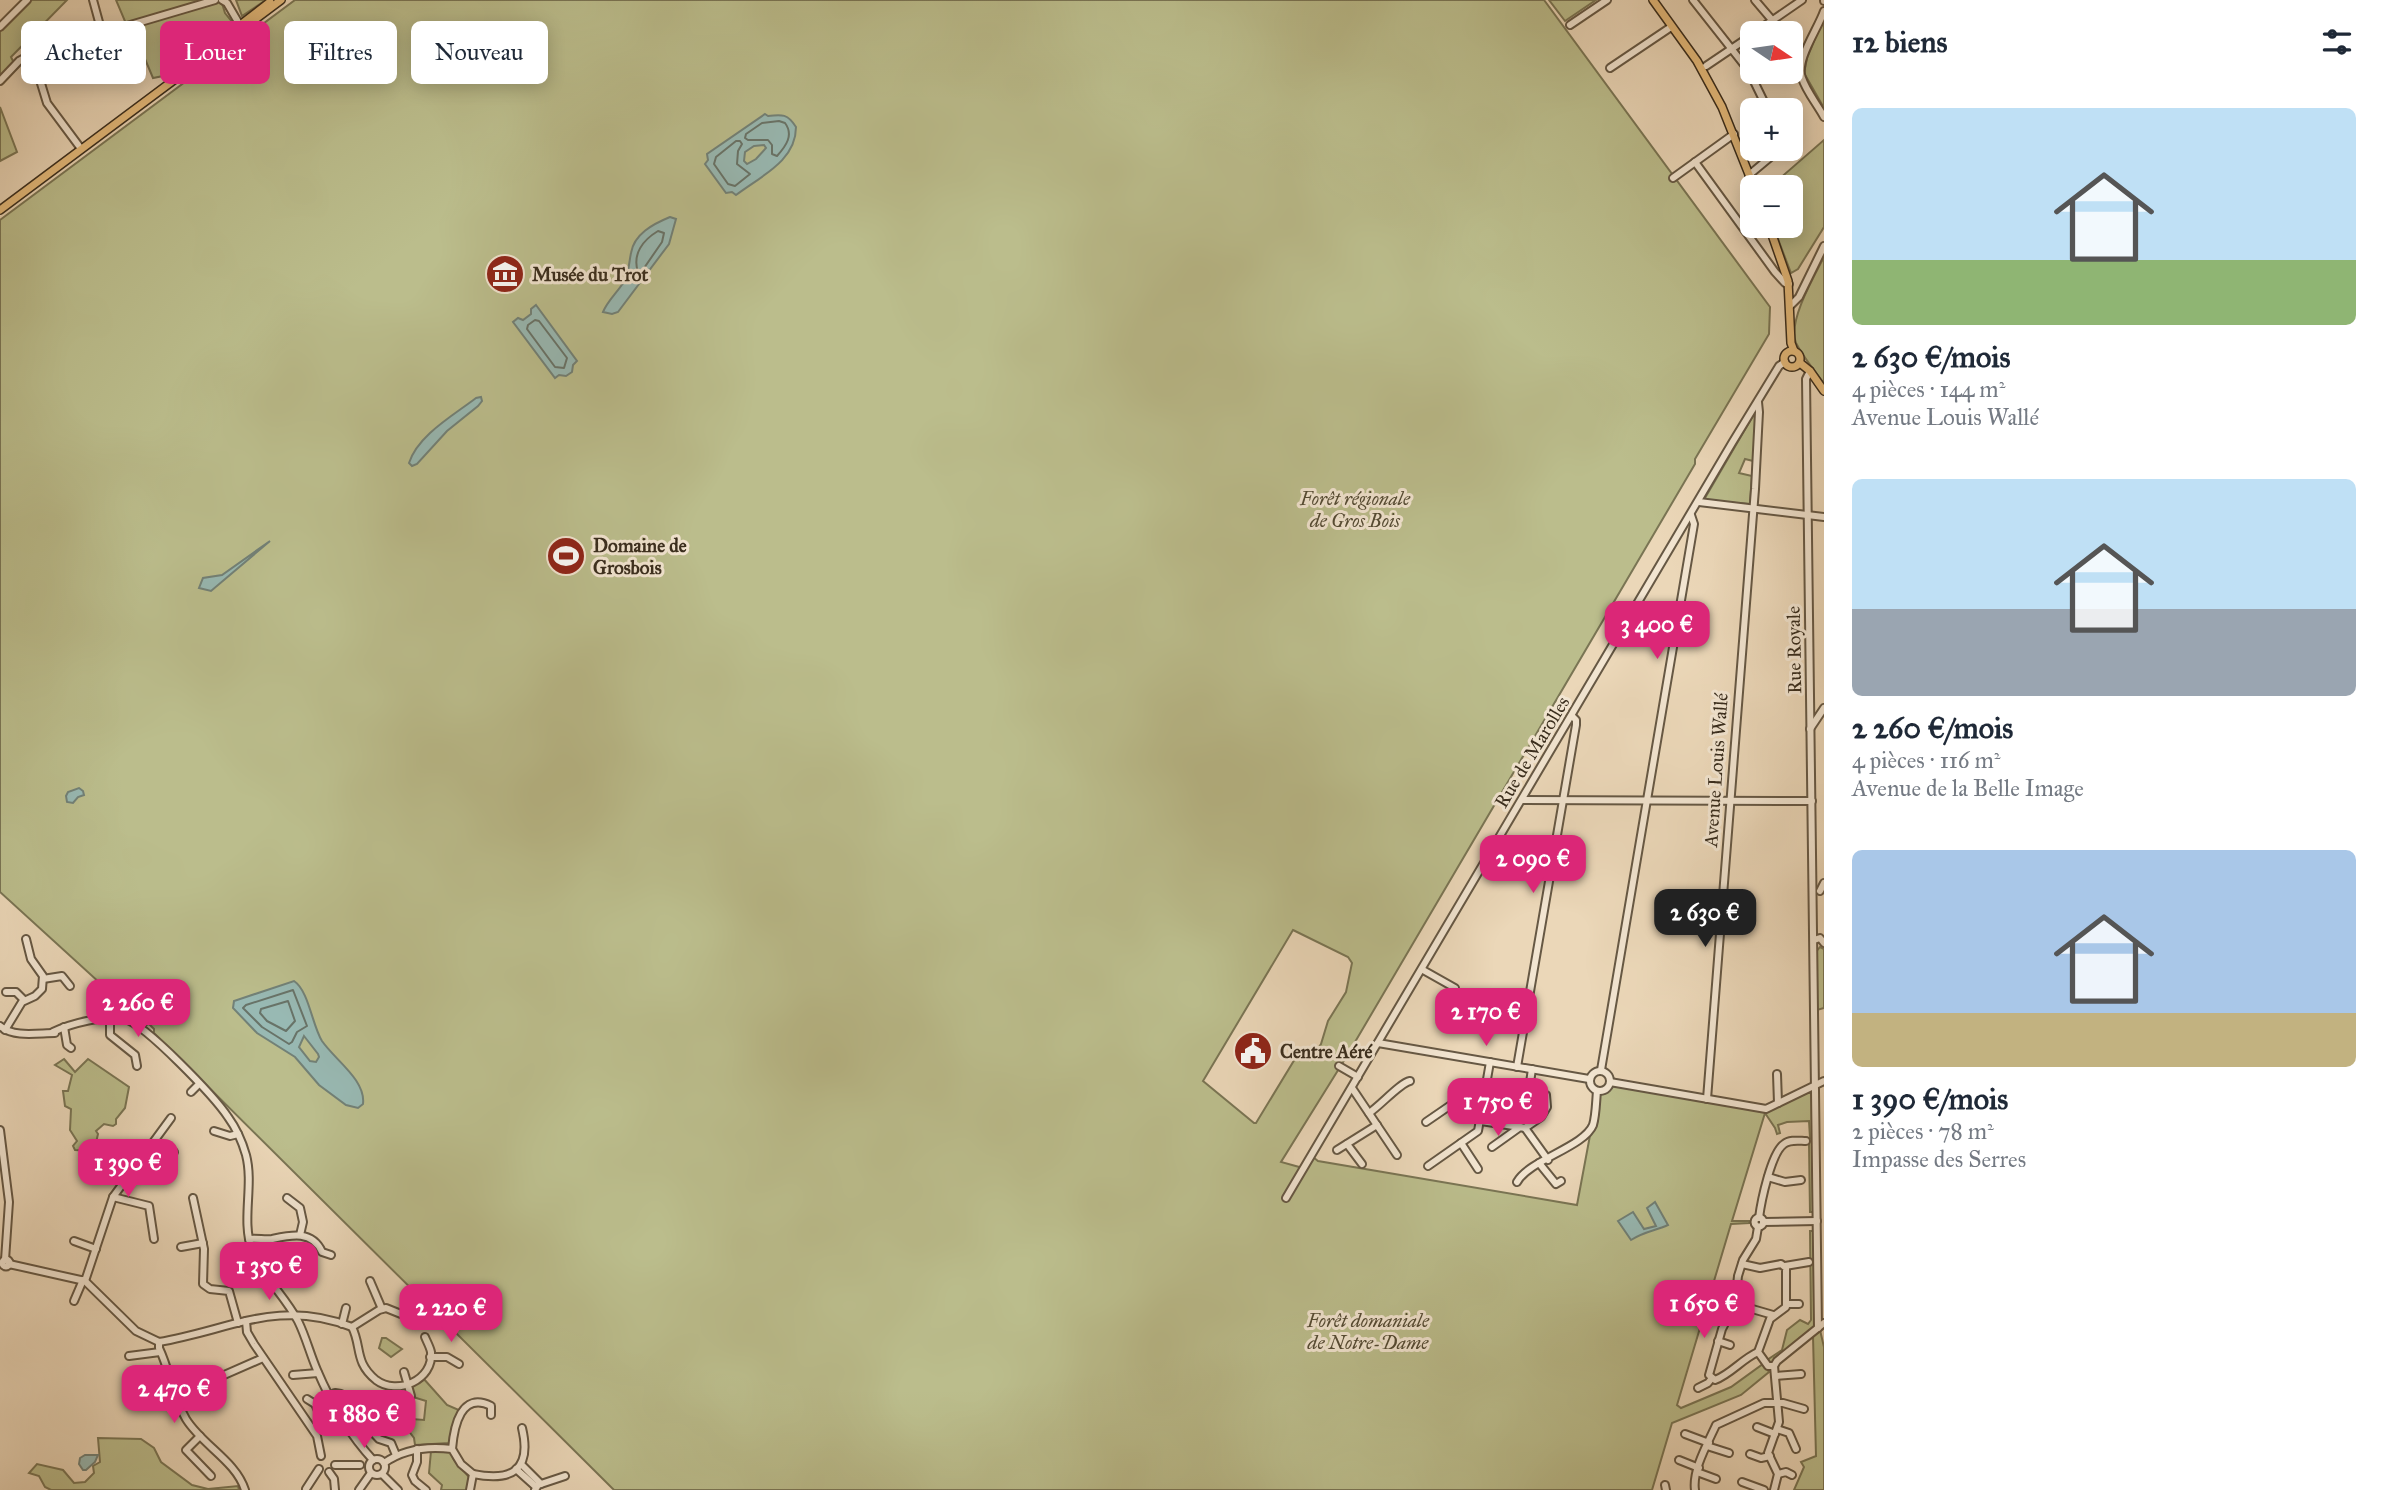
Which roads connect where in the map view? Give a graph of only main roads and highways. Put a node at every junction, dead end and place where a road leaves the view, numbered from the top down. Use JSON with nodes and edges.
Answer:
{"nodes":[{"id":1,"x":274,"y":0,"type":"edge"},
{"id":2,"x":281,"y":0,"type":"edge"},
{"id":3,"x":1653,"y":0,"type":"edge"},
{"id":4,"x":248,"y":21,"type":"edge"},
{"id":5,"x":250,"y":21,"type":"edge"},
{"id":6,"x":163,"y":84,"type":"edge"},
{"id":7,"x":166,"y":84,"type":"edge"},
{"id":8,"x":1749,"y":175,"type":"edge"},
{"id":9,"x":0,"y":204,"type":"edge"},
{"id":10,"x":0,"y":210,"type":"edge"},
{"id":11,"x":1773,"y":238,"type":"edge"},
{"id":12,"x":1792,"y":349,"type":"junction"},
{"id":13,"x":1800,"y":363,"type":"junction"},
{"id":14,"x":1824,"y":391,"type":"edge"}],
"edges":[{"from":1,"to":4,"type":"main road"},
{"from":2,"to":5,"type":"main road"},
{"from":3,"to":8,"type":"main road"},
{"from":6,"to":9,"type":"main road"},
{"from":7,"to":10,"type":"main road"},
{"from":11,"to":12,"type":"main road"},
{"from":12,"to":13,"type":"main road"},
{"from":12,"to":13,"type":"main road"},
{"from":13,"to":14,"type":"main road"}]}
